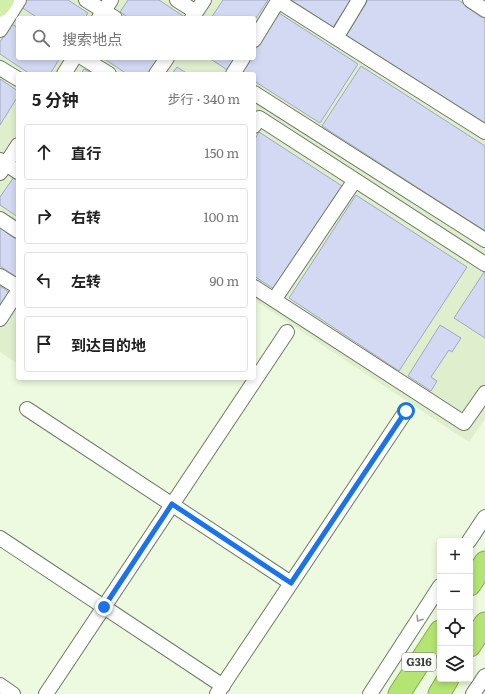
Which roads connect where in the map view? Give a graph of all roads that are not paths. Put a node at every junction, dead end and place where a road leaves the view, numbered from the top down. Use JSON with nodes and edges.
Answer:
{"nodes":[{"id":1,"x":19,"y":0,"type":"edge"},
{"id":2,"x":86,"y":0,"type":"edge"},
{"id":3,"x":177,"y":0,"type":"edge"},
{"id":4,"x":204,"y":0,"type":"edge"},
{"id":5,"x":359,"y":0,"type":"edge"},
{"id":6,"x":470,"y":0,"type":"edge"},
{"id":7,"x":9,"y":10,"type":"edge"},
{"id":8,"x":485,"y":10,"type":"edge"},
{"id":9,"x":107,"y":12,"type":"edge"},
{"id":10,"x":194,"y":15,"type":"edge"},
{"id":11,"x":0,"y":30,"type":"edge"},
{"id":12,"x":256,"y":37,"type":"edge"},
{"id":13,"x":336,"y":38,"type":"junction"},
{"id":14,"x":73,"y":60,"type":"edge"},
{"id":15,"x":86,"y":60,"type":"edge"},
{"id":16,"x":166,"y":60,"type":"edge"},
{"id":17,"x":242,"y":60,"type":"edge"},
{"id":18,"x":0,"y":68,"type":"edge"},
{"id":19,"x":65,"y":72,"type":"edge"},
{"id":20,"x":106,"y":72,"type":"edge"},
{"id":21,"x":157,"y":72,"type":"edge"},
{"id":22,"x":234,"y":72,"type":"edge"},
{"id":23,"x":16,"y":78,"type":"edge"},
{"id":24,"x":256,"y":94,"type":"edge"},
{"id":25,"x":256,"y":123,"type":"edge"},
{"id":26,"x":485,"y":132,"type":"edge"},
{"id":27,"x":16,"y":149,"type":"edge"},
{"id":28,"x":6,"y":167,"type":"edge"},
{"id":29,"x":355,"y":180,"type":"junction"},
{"id":30,"x":0,"y":219,"type":"edge"},
{"id":31,"x":16,"y":230,"type":"edge"},
{"id":32,"x":485,"y":240,"type":"edge"},
{"id":33,"x":485,"y":264,"type":"edge"},
{"id":34,"x":0,"y":276,"type":"edge"},
{"id":35,"x":16,"y":286,"type":"edge"},
{"id":36,"x":256,"y":288,"type":"edge"},
{"id":37,"x":16,"y":294,"type":"edge"},
{"id":38,"x":274,"y":300,"type":"junction"},
{"id":39,"x":0,"y":320,"type":"edge"},
{"id":40,"x":287,"y":332,"type":"dead end"},
{"id":41,"x":256,"y":378,"type":"edge"},
{"id":42,"x":255,"y":380,"type":"edge"},
{"id":43,"x":485,"y":393,"type":"edge"},
{"id":44,"x":27,"y":409,"type":"dead end"},
{"id":45,"x":406,"y":411,"type":"dead end"},
{"id":46,"x":172,"y":504,"type":"junction"},
{"id":47,"x":485,"y":517,"type":"edge"},
{"id":48,"x":0,"y":538,"type":"edge"},
{"id":49,"x":471,"y":538,"type":"edge"},
{"id":50,"x":485,"y":562,"type":"edge"},
{"id":51,"x":473,"y":580,"type":"edge"},
{"id":52,"x":291,"y":583,"type":"junction"},
{"id":53,"x":437,"y":591,"type":"edge"},
{"id":54,"x":104,"y":607,"type":"junction"},
{"id":55,"x":485,"y":623,"type":"edge"},
{"id":56,"x":437,"y":636,"type":"edge"},
{"id":57,"x":473,"y":641,"type":"edge"},
{"id":58,"x":485,"y":676,"type":"edge"},
{"id":59,"x":446,"y":682,"type":"edge"},
{"id":60,"x":0,"y":685,"type":"edge"},
{"id":61,"x":220,"y":690,"type":"edge"},
{"id":62,"x":14,"y":694,"type":"edge"},
{"id":63,"x":46,"y":694,"type":"edge"},
{"id":64,"x":370,"y":694,"type":"edge"},
{"id":65,"x":399,"y":694,"type":"edge"},
{"id":66,"x":439,"y":694,"type":"edge"},
{"id":67,"x":473,"y":694,"type":"edge"}],
"edges":[{"from":1,"to":7,"type":"street"},
{"from":2,"to":9,"type":"street"},
{"from":3,"to":10,"type":"street"},
{"from":4,"to":10,"type":"street"},
{"from":5,"to":13,"type":"street"},
{"from":6,"to":8,"type":"street"},
{"from":7,"to":11,"type":"street"},
{"from":12,"to":13,"type":"street"},
{"from":13,"to":26,"type":"street"},
{"from":14,"to":19,"type":"street"},
{"from":15,"to":20,"type":"street"},
{"from":16,"to":21,"type":"street"},
{"from":17,"to":22,"type":"street"},
{"from":18,"to":23,"type":"street"},
{"from":24,"to":32,"type":"street"},
{"from":25,"to":29,"type":"street"},
{"from":27,"to":28,"type":"street"},
{"from":29,"to":33,"type":"street"},
{"from":29,"to":38,"type":"street"},
{"from":30,"to":31,"type":"street"},
{"from":34,"to":35,"type":"street"},
{"from":36,"to":38,"type":"street"},
{"from":37,"to":39,"type":"street"},
{"from":38,"to":43,"type":"street"},
{"from":40,"to":41,"type":"street"},
{"from":42,"to":46,"type":"street"},
{"from":44,"to":46,"type":"street"},
{"from":45,"to":52,"type":"street"},
{"from":46,"to":52,"type":"street"},
{"from":46,"to":54,"type":"street"},
{"from":47,"to":49,"type":"street"},
{"from":48,"to":54,"type":"street"},
{"from":50,"to":51,"type":"highway"},
{"from":52,"to":61,"type":"street"},
{"from":53,"to":64,"type":"street","one_way":true},
{"from":54,"to":61,"type":"street"},
{"from":54,"to":63,"type":"street"},
{"from":55,"to":57,"type":"highway"},
{"from":56,"to":65,"type":"highway","number":"G316"},
{"from":58,"to":67,"type":"street"},
{"from":59,"to":66,"type":"highway","number":"G316"},
{"from":60,"to":62,"type":"street"}]}
